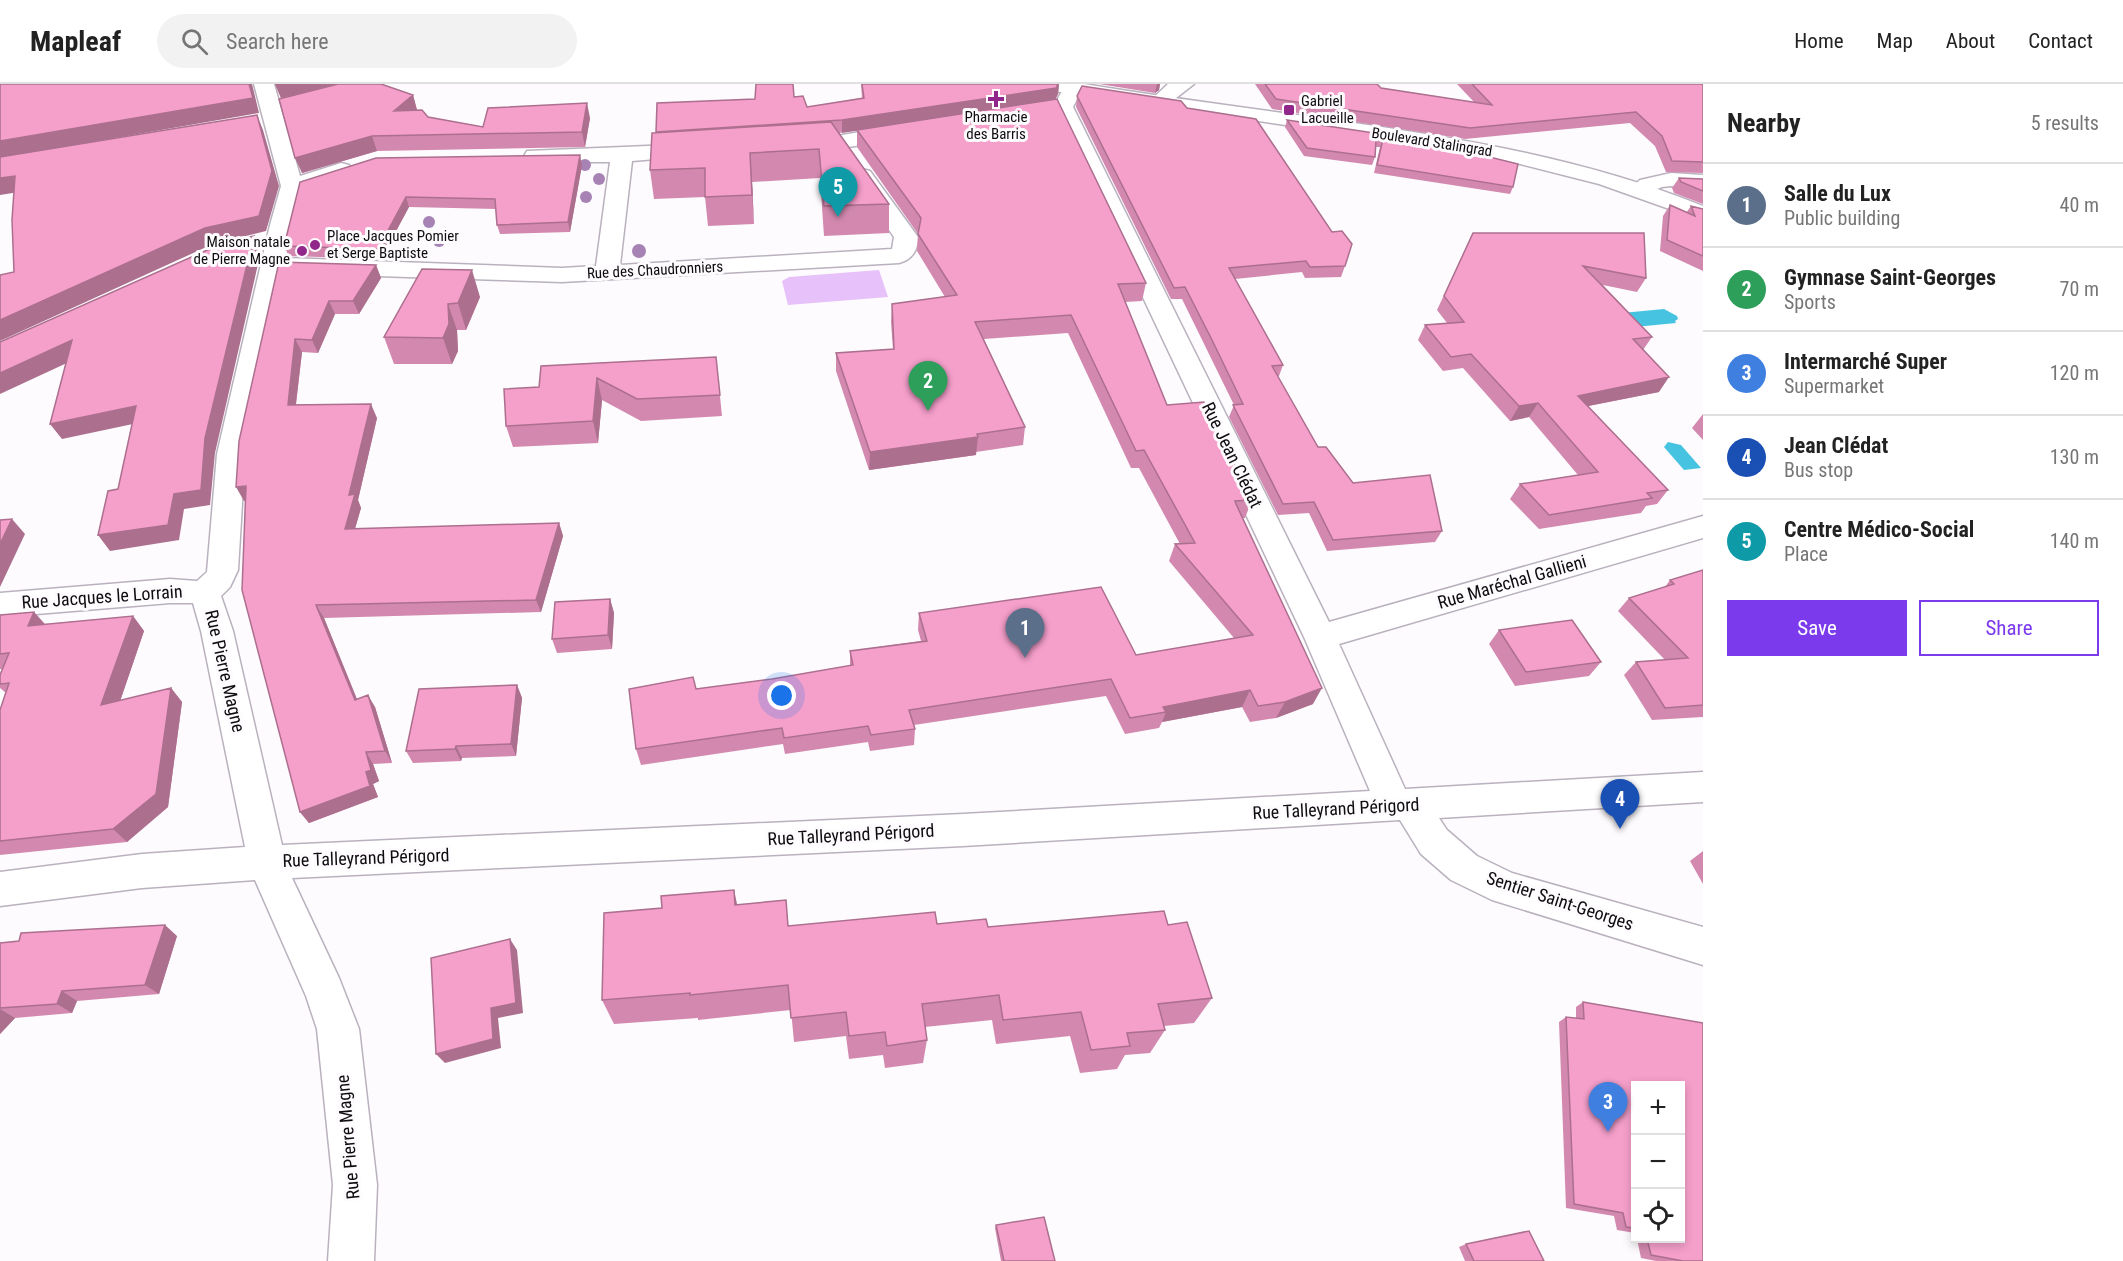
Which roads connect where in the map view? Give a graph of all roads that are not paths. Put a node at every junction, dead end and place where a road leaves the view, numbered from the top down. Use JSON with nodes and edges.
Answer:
{"nodes":[{"id":1,"x":264,"y":84,"type":"edge"},
{"id":2,"x":1047,"y":84,"type":"edge"},
{"id":3,"x":1184,"y":84,"type":"edge"},
{"id":4,"x":1068,"y":98,"type":"junction"},
{"id":5,"x":1160,"y":102,"type":"junction"},
{"id":6,"x":293,"y":103,"type":"edge"},
{"id":7,"x":267,"y":117,"type":"junction"},
{"id":8,"x":1001,"y":117,"type":"edge"},
{"id":9,"x":921,"y":129,"type":"edge"},
{"id":10,"x":842,"y":141,"type":"junction"},
{"id":11,"x":784,"y":144,"type":"edge"},
{"id":12,"x":714,"y":149,"type":"edge"},
{"id":13,"x":622,"y":155,"type":"junction"},
{"id":14,"x":520,"y":157,"type":"edge"},
{"id":15,"x":356,"y":165,"type":"edge"},
{"id":16,"x":1703,"y":182,"type":"edge"},
{"id":17,"x":292,"y":186,"type":"junction"},
{"id":18,"x":1641,"y":189,"type":"junction"},
{"id":19,"x":1703,"y":214,"type":"edge"},
{"id":20,"x":278,"y":238,"type":"junction"},
{"id":21,"x":250,"y":244,"type":"edge"},
{"id":22,"x":272,"y":266,"type":"junction"},
{"id":23,"x":607,"y":272,"type":"junction"},
{"id":24,"x":1703,"y":527,"type":"edge"},
{"id":25,"x":203,"y":594,"type":"junction"},
{"id":26,"x":0,"y":605,"type":"edge"},
{"id":27,"x":1320,"y":637,"type":"junction"},
{"id":28,"x":1703,"y":787,"type":"edge"},
{"id":29,"x":1403,"y":806,"type":"junction"},
{"id":30,"x":268,"y":862,"type":"junction"},
{"id":31,"x":0,"y":889,"type":"edge"},
{"id":32,"x":1703,"y":946,"type":"edge"},
{"id":33,"x":351,"y":1261,"type":"edge"}],
"edges":[{"from":1,"to":7,"type":"street"},
{"from":2,"to":4,"type":"street","name":"Boulevard Stalingrad"},
{"from":3,"to":5,"type":"street"},
{"from":4,"to":5,"type":"street","name":"Boulevard Stalingrad"},
{"from":4,"to":8,"type":"street"},
{"from":4,"to":27,"type":"street","name":"Rue Jean Clédat"},
{"from":5,"to":18,"type":"street","name":"Boulevard Stalingrad"},
{"from":6,"to":7,"type":"street"},
{"from":7,"to":17,"type":"street"},
{"from":9,"to":10,"type":"street"},
{"from":10,"to":11,"type":"street"},
{"from":10,"to":23,"type":"street","name":"Rue des Chaudronniers"},
{"from":12,"to":13,"type":"street"},
{"from":13,"to":14,"type":"street"},
{"from":13,"to":23,"type":"street"},
{"from":15,"to":17,"type":"street"},
{"from":16,"to":18,"type":"street"},
{"from":17,"to":20,"type":"street","name":"Rue Pierre Magne"},
{"from":18,"to":19,"type":"street","name":"Boulevard Stalingrad"},
{"from":20,"to":21,"type":"street"},
{"from":20,"to":22,"type":"street","name":"Rue Pierre Magne"},
{"from":22,"to":23,"type":"street","name":"Rue des Chaudronniers"},
{"from":22,"to":25,"type":"street","name":"Rue Pierre Magne"},
{"from":24,"to":27,"type":"street","name":"Rue Maréchal Gallieni"},
{"from":25,"to":26,"type":"street","name":"Rue Jacques le Lorrain"},
{"from":25,"to":30,"type":"street","name":"Rue Pierre Magne"},
{"from":27,"to":29,"type":"street","name":"Rue Jean Clédat"},
{"from":28,"to":29,"type":"street","name":"Rue Talleyrand Périgord"},
{"from":29,"to":30,"type":"street","name":"Rue Talleyrand Périgord"},
{"from":29,"to":32,"type":"street","name":"Sentier Saint-Georges"},
{"from":30,"to":31,"type":"street","name":"Rue Talleyrand Périgord"},
{"from":30,"to":33,"type":"street","name":"Rue Pierre Magne"}]}
